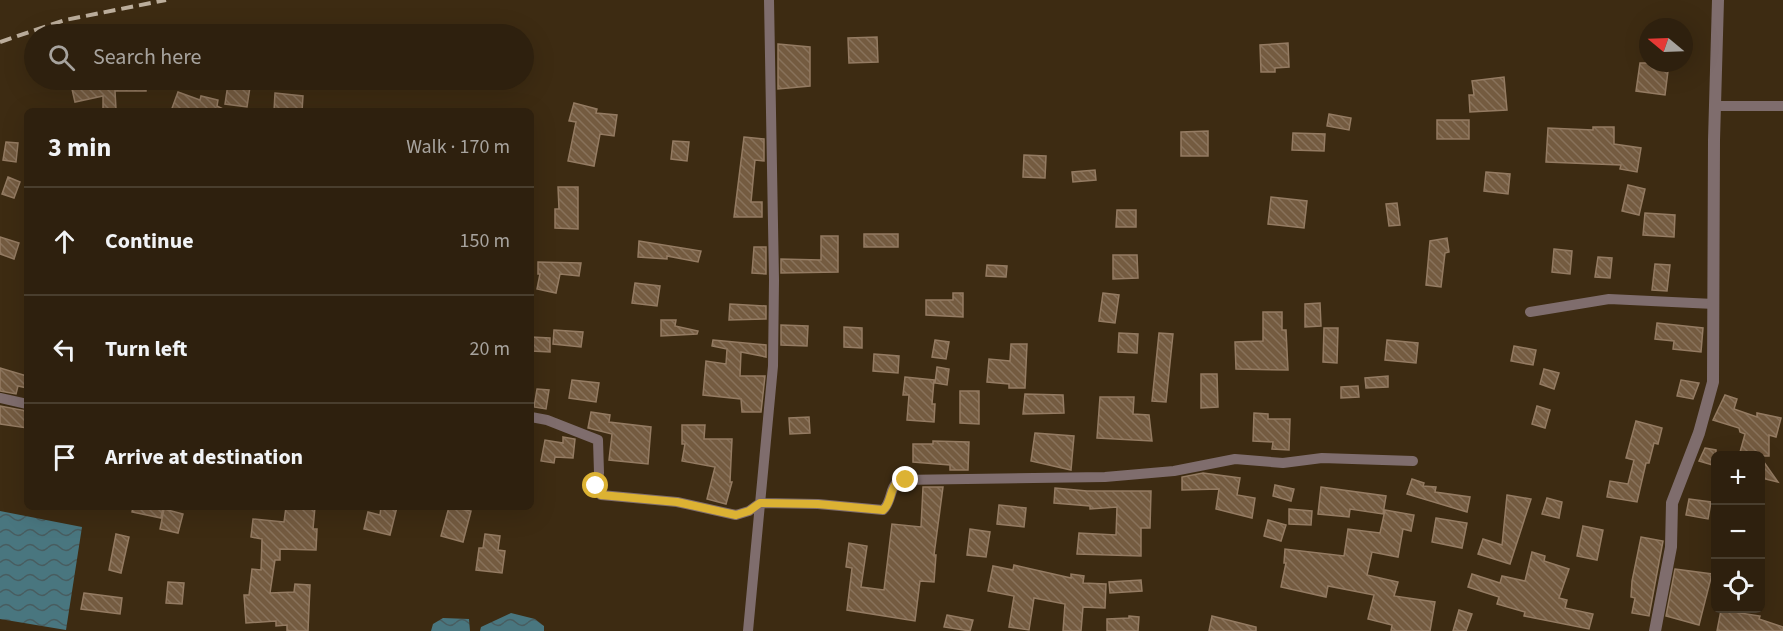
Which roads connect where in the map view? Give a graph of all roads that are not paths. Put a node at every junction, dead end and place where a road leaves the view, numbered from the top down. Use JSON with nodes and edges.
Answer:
{"nodes":[{"id":1,"x":769,"y":0,"type":"edge"},
{"id":2,"x":1718,"y":0,"type":"edge"},
{"id":3,"x":1716,"y":106,"type":"junction"},
{"id":4,"x":1783,"y":106,"type":"edge"},
{"id":5,"x":1714,"y":304,"type":"junction"},
{"id":6,"x":1530,"y":312,"type":"dead end"},
{"id":7,"x":0,"y":398,"type":"edge"},
{"id":8,"x":24,"y":403,"type":"edge"},
{"id":9,"x":534,"y":418,"type":"edge"},
{"id":10,"x":1413,"y":461,"type":"dead end"},
{"id":11,"x":760,"y":503,"type":"junction"},
{"id":12,"x":748,"y":631,"type":"edge"},
{"id":13,"x":1655,"y":631,"type":"edge"}],
"edges":[{"from":1,"to":11,"type":"street"},
{"from":2,"to":3,"type":"street"},
{"from":3,"to":4,"type":"street"},
{"from":3,"to":5,"type":"street"},
{"from":5,"to":6,"type":"street"},
{"from":5,"to":13,"type":"street"},
{"from":7,"to":8,"type":"street"},
{"from":9,"to":11,"type":"street"},
{"from":10,"to":11,"type":"street"},
{"from":11,"to":12,"type":"street"}]}
